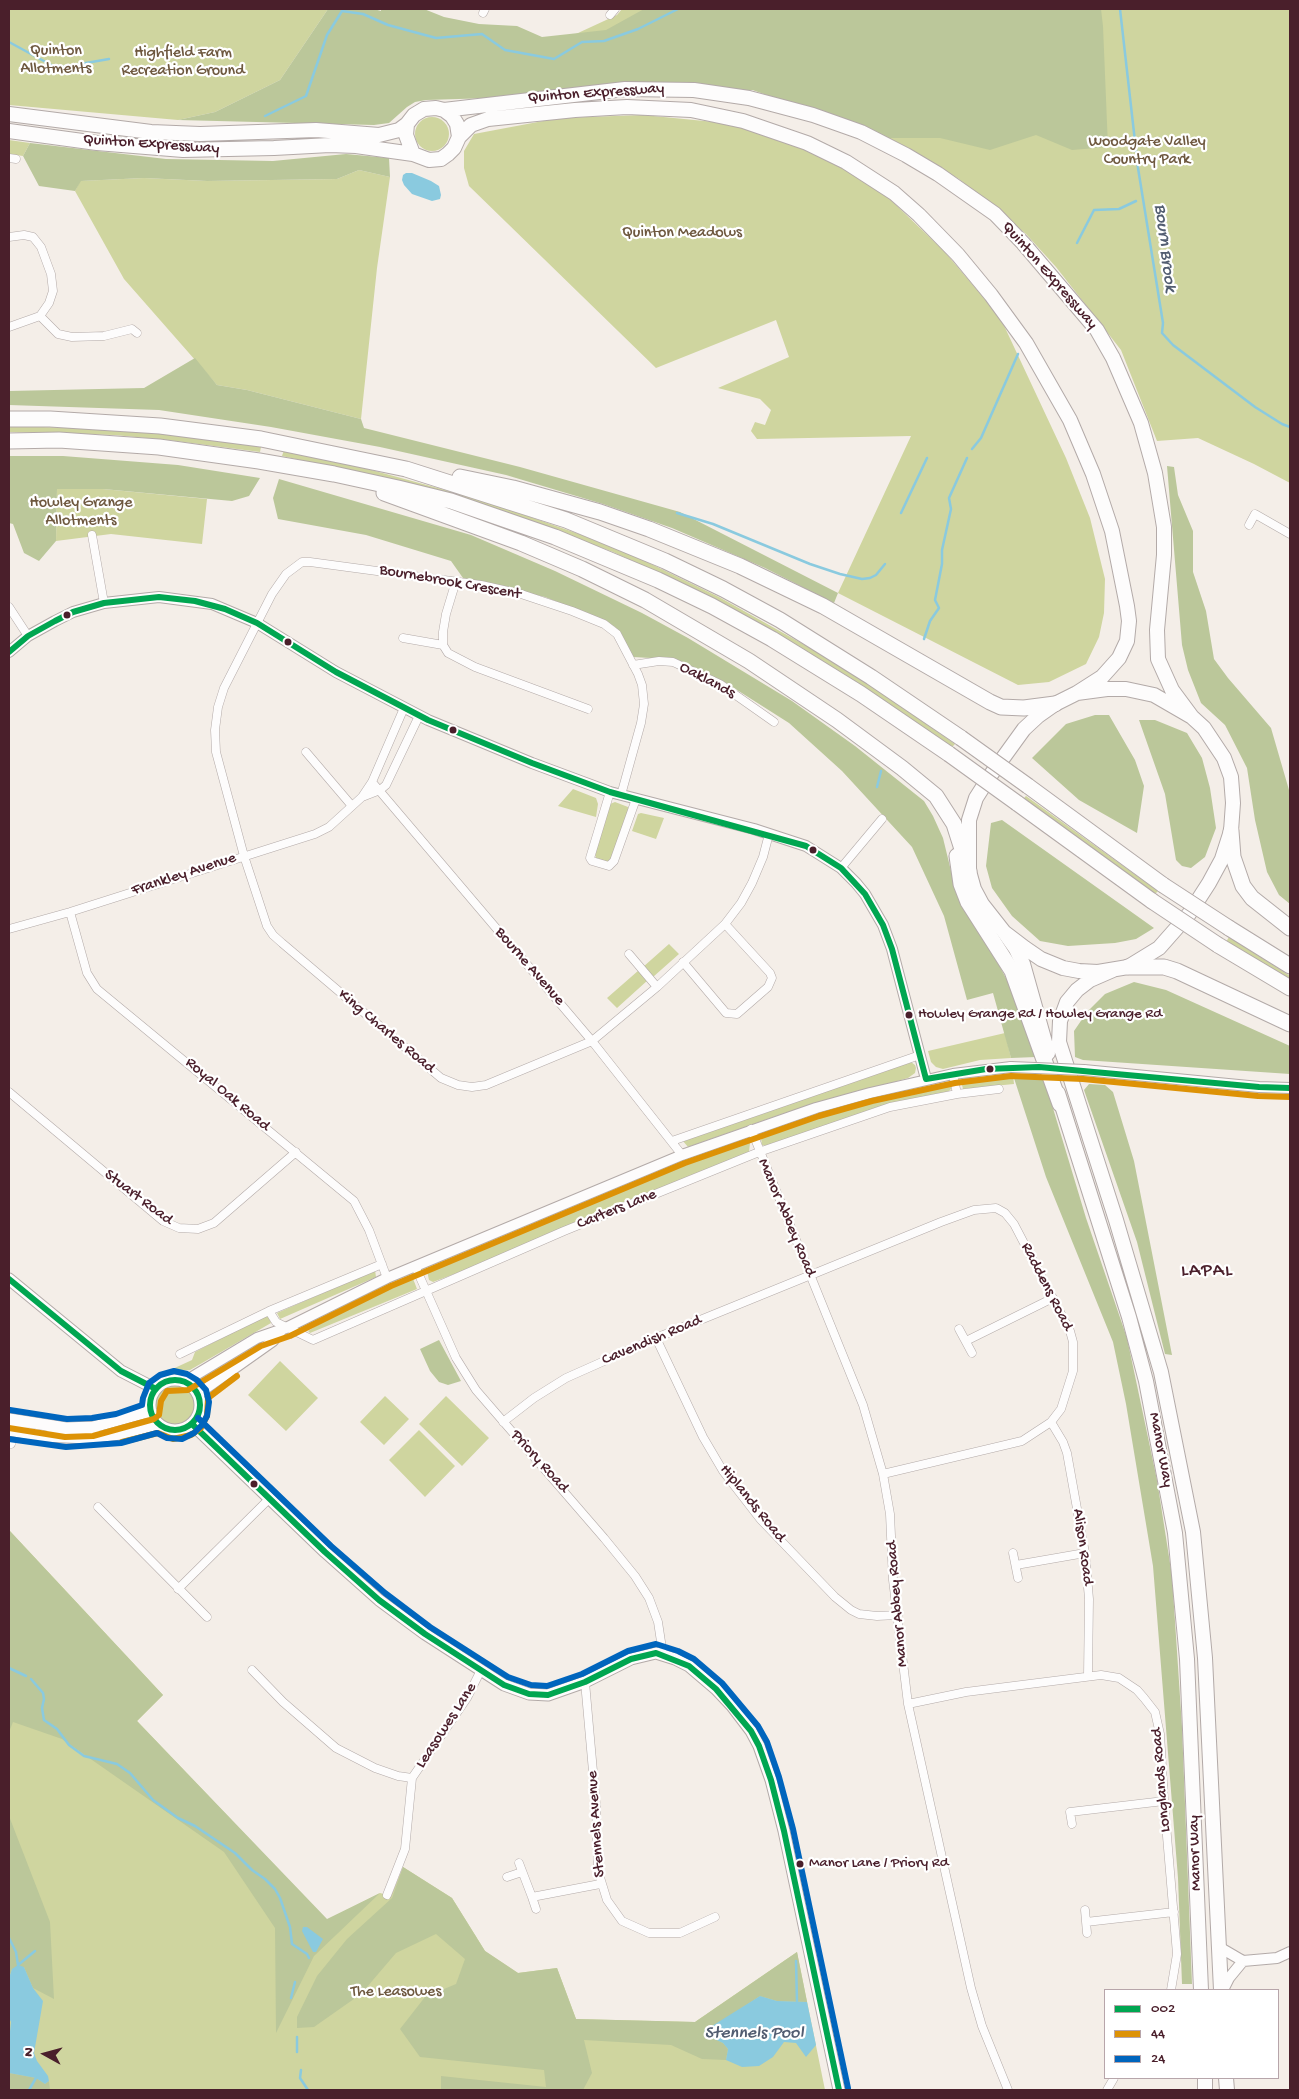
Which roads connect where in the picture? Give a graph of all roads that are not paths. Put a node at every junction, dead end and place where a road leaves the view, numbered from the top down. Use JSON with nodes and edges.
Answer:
{"nodes":[{"id":1,"x":444,"y":110,"type":"junction"},
{"id":2,"x":9,"y":114,"type":"edge"},
{"id":3,"x":407,"y":124,"type":"junction"},
{"id":4,"x":9,"y":131,"type":"edge"},
{"id":5,"x":458,"y":137,"type":"junction"},
{"id":6,"x":413,"y":154,"type":"junction"},
{"id":7,"x":9,"y":237,"type":"edge"},
{"id":8,"x":40,"y":316,"type":"junction"},
{"id":9,"x":9,"y":328,"type":"edge"},
{"id":10,"x":137,"y":333,"type":"dead end"},
{"id":11,"x":9,"y":419,"type":"edge"},
{"id":12,"x":9,"y":441,"type":"edge"},
{"id":13,"x":406,"y":469,"type":"junction"},
{"id":14,"x":334,"y":474,"type":"junction"},
{"id":15,"x":1249,"y":525,"type":"dead end"},
{"id":16,"x":1290,"y":534,"type":"edge"},
{"id":17,"x":92,"y":535,"type":"dead end"},
{"id":18,"x":456,"y":581,"type":"junction"},
{"id":19,"x":104,"y":603,"type":"junction"},
{"id":20,"x":9,"y":607,"type":"edge"},
{"id":21,"x":257,"y":623,"type":"junction"},
{"id":22,"x":28,"y":636,"type":"junction"},
{"id":23,"x":403,"y":638,"type":"dead end"},
{"id":24,"x":443,"y":645,"type":"junction"},
{"id":25,"x":9,"y":652,"type":"edge"},
{"id":26,"x":633,"y":665,"type":"junction"},
{"id":27,"x":1077,"y":693,"type":"junction"},
{"id":28,"x":1055,"y":704,"type":"junction"},
{"id":29,"x":404,"y":708,"type":"junction"},
{"id":30,"x":588,"y":709,"type":"dead end"},
{"id":31,"x":419,"y":716,"type":"junction"},
{"id":32,"x":1192,"y":717,"type":"junction"},
{"id":33,"x":774,"y":722,"type":"dead end"},
{"id":34,"x":306,"y":752,"type":"dead end"},
{"id":35,"x":372,"y":782,"type":"junction"},
{"id":36,"x":380,"y":790,"type":"junction"},
{"id":37,"x":610,"y":792,"type":"junction"},
{"id":38,"x":621,"y":795,"type":"junction"},
{"id":39,"x":362,"y":797,"type":"junction"},
{"id":40,"x":636,"y":800,"type":"junction"},
{"id":41,"x":352,"y":806,"type":"junction"},
{"id":42,"x":947,"y":814,"type":"junction"},
{"id":43,"x":882,"y":819,"type":"dead end"},
{"id":44,"x":1231,"y":831,"type":"junction"},
{"id":45,"x":769,"y":834,"type":"junction"},
{"id":46,"x":244,"y":856,"type":"junction"},
{"id":47,"x":841,"y":868,"type":"junction"},
{"id":48,"x":969,"y":871,"type":"junction"},
{"id":49,"x":70,"y":912,"type":"junction"},
{"id":50,"x":725,"y":924,"type":"junction"},
{"id":51,"x":1290,"y":928,"type":"edge"},
{"id":52,"x":9,"y":929,"type":"edge"},
{"id":53,"x":1004,"y":932,"type":"junction"},
{"id":54,"x":629,"y":954,"type":"dead end"},
{"id":55,"x":683,"y":962,"type":"junction"},
{"id":56,"x":1290,"y":966,"type":"edge"},
{"id":57,"x":1128,"y":967,"type":"junction"},
{"id":58,"x":1113,"y":970,"type":"junction"},
{"id":59,"x":657,"y":987,"type":"junction"},
{"id":60,"x":1290,"y":988,"type":"edge"},
{"id":61,"x":1290,"y":1024,"type":"edge"},
{"id":62,"x":592,"y":1041,"type":"junction"},
{"id":63,"x":920,"y":1055,"type":"junction"},
{"id":64,"x":953,"y":1074,"type":"junction"},
{"id":65,"x":926,"y":1080,"type":"junction"},
{"id":66,"x":1290,"y":1088,"type":"edge"},
{"id":67,"x":999,"y":1089,"type":"dead end"},
{"id":68,"x":9,"y":1092,"type":"edge"},
{"id":69,"x":957,"y":1094,"type":"junction"},
{"id":70,"x":1060,"y":1104,"type":"junction"},
{"id":71,"x":751,"y":1130,"type":"junction"},
{"id":72,"x":672,"y":1141,"type":"junction"},
{"id":73,"x":296,"y":1152,"type":"junction"},
{"id":74,"x":759,"y":1152,"type":"junction"},
{"id":75,"x":682,"y":1155,"type":"junction"},
{"id":76,"x":382,"y":1264,"type":"junction"},
{"id":77,"x":415,"y":1266,"type":"junction"},
{"id":78,"x":810,"y":1276,"type":"junction"},
{"id":79,"x":387,"y":1278,"type":"junction"},
{"id":80,"x":9,"y":1279,"type":"edge"},
{"id":81,"x":425,"y":1291,"type":"junction"},
{"id":82,"x":1053,"y":1298,"type":"junction"},
{"id":83,"x":269,"y":1311,"type":"junction"},
{"id":84,"x":284,"y":1329,"type":"junction"},
{"id":85,"x":959,"y":1329,"type":"dead end"},
{"id":86,"x":656,"y":1338,"type":"junction"},
{"id":87,"x":966,"y":1341,"type":"junction"},
{"id":88,"x":972,"y":1354,"type":"dead end"},
{"id":89,"x":185,"y":1355,"type":"dead end"},
{"id":90,"x":184,"y":1382,"type":"junction"},
{"id":91,"x":156,"y":1389,"type":"junction"},
{"id":92,"x":198,"y":1394,"type":"junction"},
{"id":93,"x":151,"y":1411,"type":"junction"},
{"id":94,"x":9,"y":1420,"type":"edge"},
{"id":95,"x":502,"y":1422,"type":"junction"},
{"id":96,"x":1050,"y":1422,"type":"junction"},
{"id":97,"x":158,"y":1424,"type":"junction"},
{"id":98,"x":192,"y":1424,"type":"junction"},
{"id":99,"x":9,"y":1430,"type":"edge"},
{"id":100,"x":883,"y":1474,"type":"junction"},
{"id":101,"x":268,"y":1499,"type":"junction"},
{"id":102,"x":98,"y":1508,"type":"dead end"},
{"id":103,"x":1013,"y":1553,"type":"dead end"},
{"id":104,"x":1085,"y":1553,"type":"junction"},
{"id":105,"x":1016,"y":1565,"type":"junction"},
{"id":106,"x":1018,"y":1578,"type":"dead end"},
{"id":107,"x":178,"y":1589,"type":"junction"},
{"id":108,"x":898,"y":1615,"type":"junction"},
{"id":109,"x":206,"y":1617,"type":"dead end"},
{"id":110,"x":663,"y":1655,"type":"junction"},
{"id":111,"x":252,"y":1670,"type":"dead end"},
{"id":112,"x":480,"y":1672,"type":"junction"},
{"id":113,"x":1088,"y":1676,"type":"junction"},
{"id":114,"x":585,"y":1682,"type":"junction"},
{"id":115,"x":908,"y":1704,"type":"junction"},
{"id":116,"x":412,"y":1778,"type":"junction"},
{"id":117,"x":1164,"y":1801,"type":"junction"},
{"id":118,"x":1070,"y":1802,"type":"dead end"},
{"id":119,"x":1070,"y":1812,"type":"junction"},
{"id":120,"x":1072,"y":1824,"type":"dead end"},
{"id":121,"x":519,"y":1863,"type":"dead end"},
{"id":122,"x":522,"y":1872,"type":"junction"},
{"id":123,"x":507,"y":1877,"type":"dead end"},
{"id":124,"x":600,"y":1884,"type":"junction"},
{"id":125,"x":387,"y":1896,"type":"dead end"},
{"id":126,"x":532,"y":1897,"type":"junction"},
{"id":127,"x":536,"y":1909,"type":"dead end"},
{"id":128,"x":1085,"y":1910,"type":"dead end"},
{"id":129,"x":1174,"y":1912,"type":"junction"},
{"id":130,"x":715,"y":1918,"type":"dead end"},
{"id":131,"x":1086,"y":1922,"type":"junction"},
{"id":132,"x":1087,"y":1933,"type":"dead end"},
{"id":133,"x":1219,"y":1947,"type":"junction"},
{"id":134,"x":1290,"y":1952,"type":"edge"},
{"id":135,"x":1243,"y":1962,"type":"junction"},
{"id":136,"x":1171,"y":1989,"type":"edge"},
{"id":137,"x":1201,"y":1989,"type":"edge"},
{"id":138,"x":1222,"y":1989,"type":"edge"},
{"id":139,"x":1223,"y":1989,"type":"edge"},
{"id":140,"x":1113,"y":2079,"type":"edge"},
{"id":141,"x":839,"y":2090,"type":"edge"},
{"id":142,"x":1008,"y":2090,"type":"edge"},
{"id":143,"x":1107,"y":2090,"type":"edge"}],
"edges":[{"from":1,"to":3,"type":"highway"},
{"from":1,"to":5,"type":"highway"},
{"from":1,"to":32,"type":"highway","name":"Quinton Expressway"},
{"from":2,"to":3,"type":"highway","name":"Quinton Expressway"},
{"from":3,"to":6,"type":"highway"},
{"from":4,"to":6,"type":"highway","name":"Quinton Expressway"},
{"from":5,"to":6,"type":"highway"},
{"from":5,"to":27,"type":"highway","name":"Quinton Expressway"},
{"from":7,"to":8,"type":"street"},
{"from":8,"to":9,"type":"street"},
{"from":8,"to":10,"type":"street"},
{"from":11,"to":13,"type":"highway"},
{"from":12,"to":14,"type":"highway"},
{"from":13,"to":28,"type":"highway"},
{"from":13,"to":56,"type":"highway","bridge":true},
{"from":14,"to":42,"type":"highway"},
{"from":14,"to":60,"type":"highway","bridge":true},
{"from":15,"to":16,"type":"street"},
{"from":17,"to":19,"type":"street"},
{"from":18,"to":21,"type":"street","name":"Bournebrook Crescent"},
{"from":18,"to":24,"type":"street"},
{"from":18,"to":26,"type":"street","name":"Bournebrook Crescent"},
{"from":19,"to":21,"type":"street"},
{"from":19,"to":22,"type":"street"},
{"from":20,"to":22,"type":"street"},
{"from":21,"to":29,"type":"street"},
{"from":21,"to":46,"type":"street","name":"Bournebrook Crescent"},
{"from":22,"to":25,"type":"street"},
{"from":23,"to":24,"type":"street"},
{"from":24,"to":30,"type":"street"},
{"from":26,"to":33,"type":"street","name":"Oaklands"},
{"from":26,"to":38,"type":"street","name":"Bournebrook Crescent"},
{"from":27,"to":28,"type":"highway"},
{"from":27,"to":32,"type":"highway"},
{"from":28,"to":48,"type":"highway"},
{"from":29,"to":31,"type":"street"},
{"from":29,"to":35,"type":"street","name":"Frankley Avenue"},
{"from":31,"to":36,"type":"street"},
{"from":31,"to":37,"type":"street"},
{"from":32,"to":44,"type":"highway"},
{"from":34,"to":41,"type":"street"},
{"from":35,"to":36,"type":"street","name":"Bourne Avenue"},
{"from":35,"to":39,"type":"street","name":"Frankley Avenue"},
{"from":36,"to":39,"type":"street","name":"Frankley Avenue"},
{"from":36,"to":62,"type":"street","name":"Bourne Avenue"},
{"from":37,"to":38,"type":"street"},
{"from":37,"to":40,"type":"street"},
{"from":38,"to":40,"type":"street"},
{"from":39,"to":41,"type":"street","name":"Frankley Avenue"},
{"from":40,"to":45,"type":"street"},
{"from":41,"to":46,"type":"street","name":"Frankley Avenue"},
{"from":42,"to":48,"type":"highway"},
{"from":42,"to":70,"type":"highway"},
{"from":43,"to":47,"type":"street"},
{"from":44,"to":51,"type":"highway"},
{"from":44,"to":57,"type":"highway"},
{"from":45,"to":47,"type":"street"},
{"from":45,"to":50,"type":"street","name":"King Charles Road"},
{"from":46,"to":49,"type":"street","name":"Frankley Avenue"},
{"from":46,"to":62,"type":"street","name":"King Charles Road"},
{"from":47,"to":63,"type":"street"},
{"from":48,"to":53,"type":"highway"},
{"from":49,"to":52,"type":"street","name":"Frankley Avenue"},
{"from":49,"to":73,"type":"street","name":"Royal Oak Road"},
{"from":50,"to":55,"type":"street","name":"King Charles Road"},
{"from":50,"to":55,"type":"street"},
{"from":53,"to":58,"type":"highway"},
{"from":53,"to":70,"type":"highway","name":"Manor Way"},
{"from":54,"to":59,"type":"street"},
{"from":55,"to":59,"type":"street","name":"King Charles Road"},
{"from":57,"to":58,"type":"highway"},
{"from":57,"to":61,"type":"highway"},
{"from":58,"to":133,"type":"highway","name":"Manor Way"},
{"from":59,"to":62,"type":"street","name":"King Charles Road"},
{"from":62,"to":72,"type":"street","name":"Bourne Avenue"},
{"from":63,"to":65,"type":"street"},
{"from":63,"to":72,"type":"street"},
{"from":64,"to":65,"type":"street","name":"Carters Lane"},
{"from":64,"to":66,"type":"street","name":"Carters Lane","bridge":true},
{"from":64,"to":69,"type":"street"},
{"from":65,"to":71,"type":"street","name":"Carters Lane"},
{"from":67,"to":69,"type":"street","name":"Carters Lane"},
{"from":68,"to":73,"type":"street","name":"Stuart Road"},
{"from":69,"to":74,"type":"street","name":"Carters Lane"},
{"from":70,"to":137,"type":"highway","name":"Manor Way"},
{"from":71,"to":74,"type":"street","name":"Manor Abbey Road"},
{"from":71,"to":75,"type":"street","name":"Carters Lane"},
{"from":72,"to":75,"type":"street","name":"Bourne Avenue"},
{"from":73,"to":76,"type":"street","name":"Royal Oak Road"},
{"from":74,"to":78,"type":"street","name":"Manor Abbey Road"},
{"from":74,"to":81,"type":"street","name":"Carters Lane"},
{"from":75,"to":77,"type":"street","name":"Carters Lane"},
{"from":76,"to":79,"type":"street","name":"Royal Oak Road"},
{"from":76,"to":83,"type":"street"},
{"from":77,"to":79,"type":"street","name":"Carters Lane"},
{"from":77,"to":81,"type":"street","name":"Priory Road"},
{"from":78,"to":82,"type":"street","name":"Raddens Road"},
{"from":78,"to":86,"type":"street","name":"Cavendish Road"},
{"from":78,"to":100,"type":"street","name":"Manor Abbey Road"},
{"from":79,"to":84,"type":"street","name":"Carters Lane"},
{"from":80,"to":91,"type":"main road"},
{"from":81,"to":84,"type":"street","name":"Carters Lane"},
{"from":81,"to":95,"type":"street","name":"Priory Road"},
{"from":82,"to":87,"type":"street"},
{"from":82,"to":96,"type":"street","name":"Raddens Road"},
{"from":83,"to":84,"type":"street"},
{"from":83,"to":89,"type":"street"},
{"from":84,"to":90,"type":"street","name":"Carters Lane"},
{"from":84,"to":92,"type":"street","name":"Carters Lane"},
{"from":85,"to":87,"type":"street"},
{"from":86,"to":95,"type":"street","name":"Cavendish Road"},
{"from":86,"to":108,"type":"street","name":"Hiplands Road"},
{"from":87,"to":88,"type":"street"},
{"from":90,"to":91,"type":"main road"},
{"from":90,"to":92,"type":"main road"},
{"from":91,"to":93,"type":"main road"},
{"from":92,"to":98,"type":"main road"},
{"from":93,"to":94,"type":"main road"},
{"from":93,"to":97,"type":"main road"},
{"from":95,"to":110,"type":"street","name":"Priory Road"},
{"from":96,"to":100,"type":"street","name":"Raddens Road"},
{"from":96,"to":104,"type":"street","name":"Alison Road"},
{"from":97,"to":98,"type":"main road"},
{"from":97,"to":99,"type":"main road"},
{"from":98,"to":101,"type":"main road"},
{"from":100,"to":108,"type":"street","name":"Manor Abbey Road"},
{"from":101,"to":107,"type":"street"},
{"from":101,"to":112,"type":"main road"},
{"from":102,"to":107,"type":"street"},
{"from":103,"to":105,"type":"street"},
{"from":104,"to":105,"type":"street"},
{"from":104,"to":113,"type":"street","name":"Alison Road"},
{"from":105,"to":106,"type":"street"},
{"from":107,"to":109,"type":"street"},
{"from":108,"to":115,"type":"street","name":"Manor Abbey Road"},
{"from":110,"to":114,"type":"main road"},
{"from":110,"to":141,"type":"main road"},
{"from":111,"to":116,"type":"street"},
{"from":112,"to":114,"type":"main road"},
{"from":112,"to":116,"type":"street","name":"Leasowes Lane"},
{"from":113,"to":115,"type":"street","name":"Longlands Road"},
{"from":113,"to":117,"type":"street","name":"Longlands Road"},
{"from":114,"to":124,"type":"street","name":"Stennels Avenue"},
{"from":115,"to":142,"type":"street","name":"Manor Abbey Road"},
{"from":116,"to":125,"type":"street","name":"Leasowes Lane"},
{"from":117,"to":119,"type":"street"},
{"from":117,"to":129,"type":"street","name":"Longlands Road"},
{"from":118,"to":119,"type":"street"},
{"from":119,"to":120,"type":"street"},
{"from":121,"to":122,"type":"street"},
{"from":122,"to":123,"type":"street"},
{"from":122,"to":126,"type":"street"},
{"from":124,"to":126,"type":"street"},
{"from":124,"to":130,"type":"street","name":"Stennels Avenue"},
{"from":126,"to":127,"type":"street"},
{"from":128,"to":131,"type":"street"},
{"from":129,"to":131,"type":"street"},
{"from":129,"to":136,"type":"street","name":"Longlands Road"},
{"from":131,"to":132,"type":"street"},
{"from":133,"to":135,"type":"street"},
{"from":133,"to":138,"type":"highway","name":"Manor Way"},
{"from":134,"to":135,"type":"street"},
{"from":135,"to":139,"type":"street"},
{"from":140,"to":143,"type":"street"}]}
